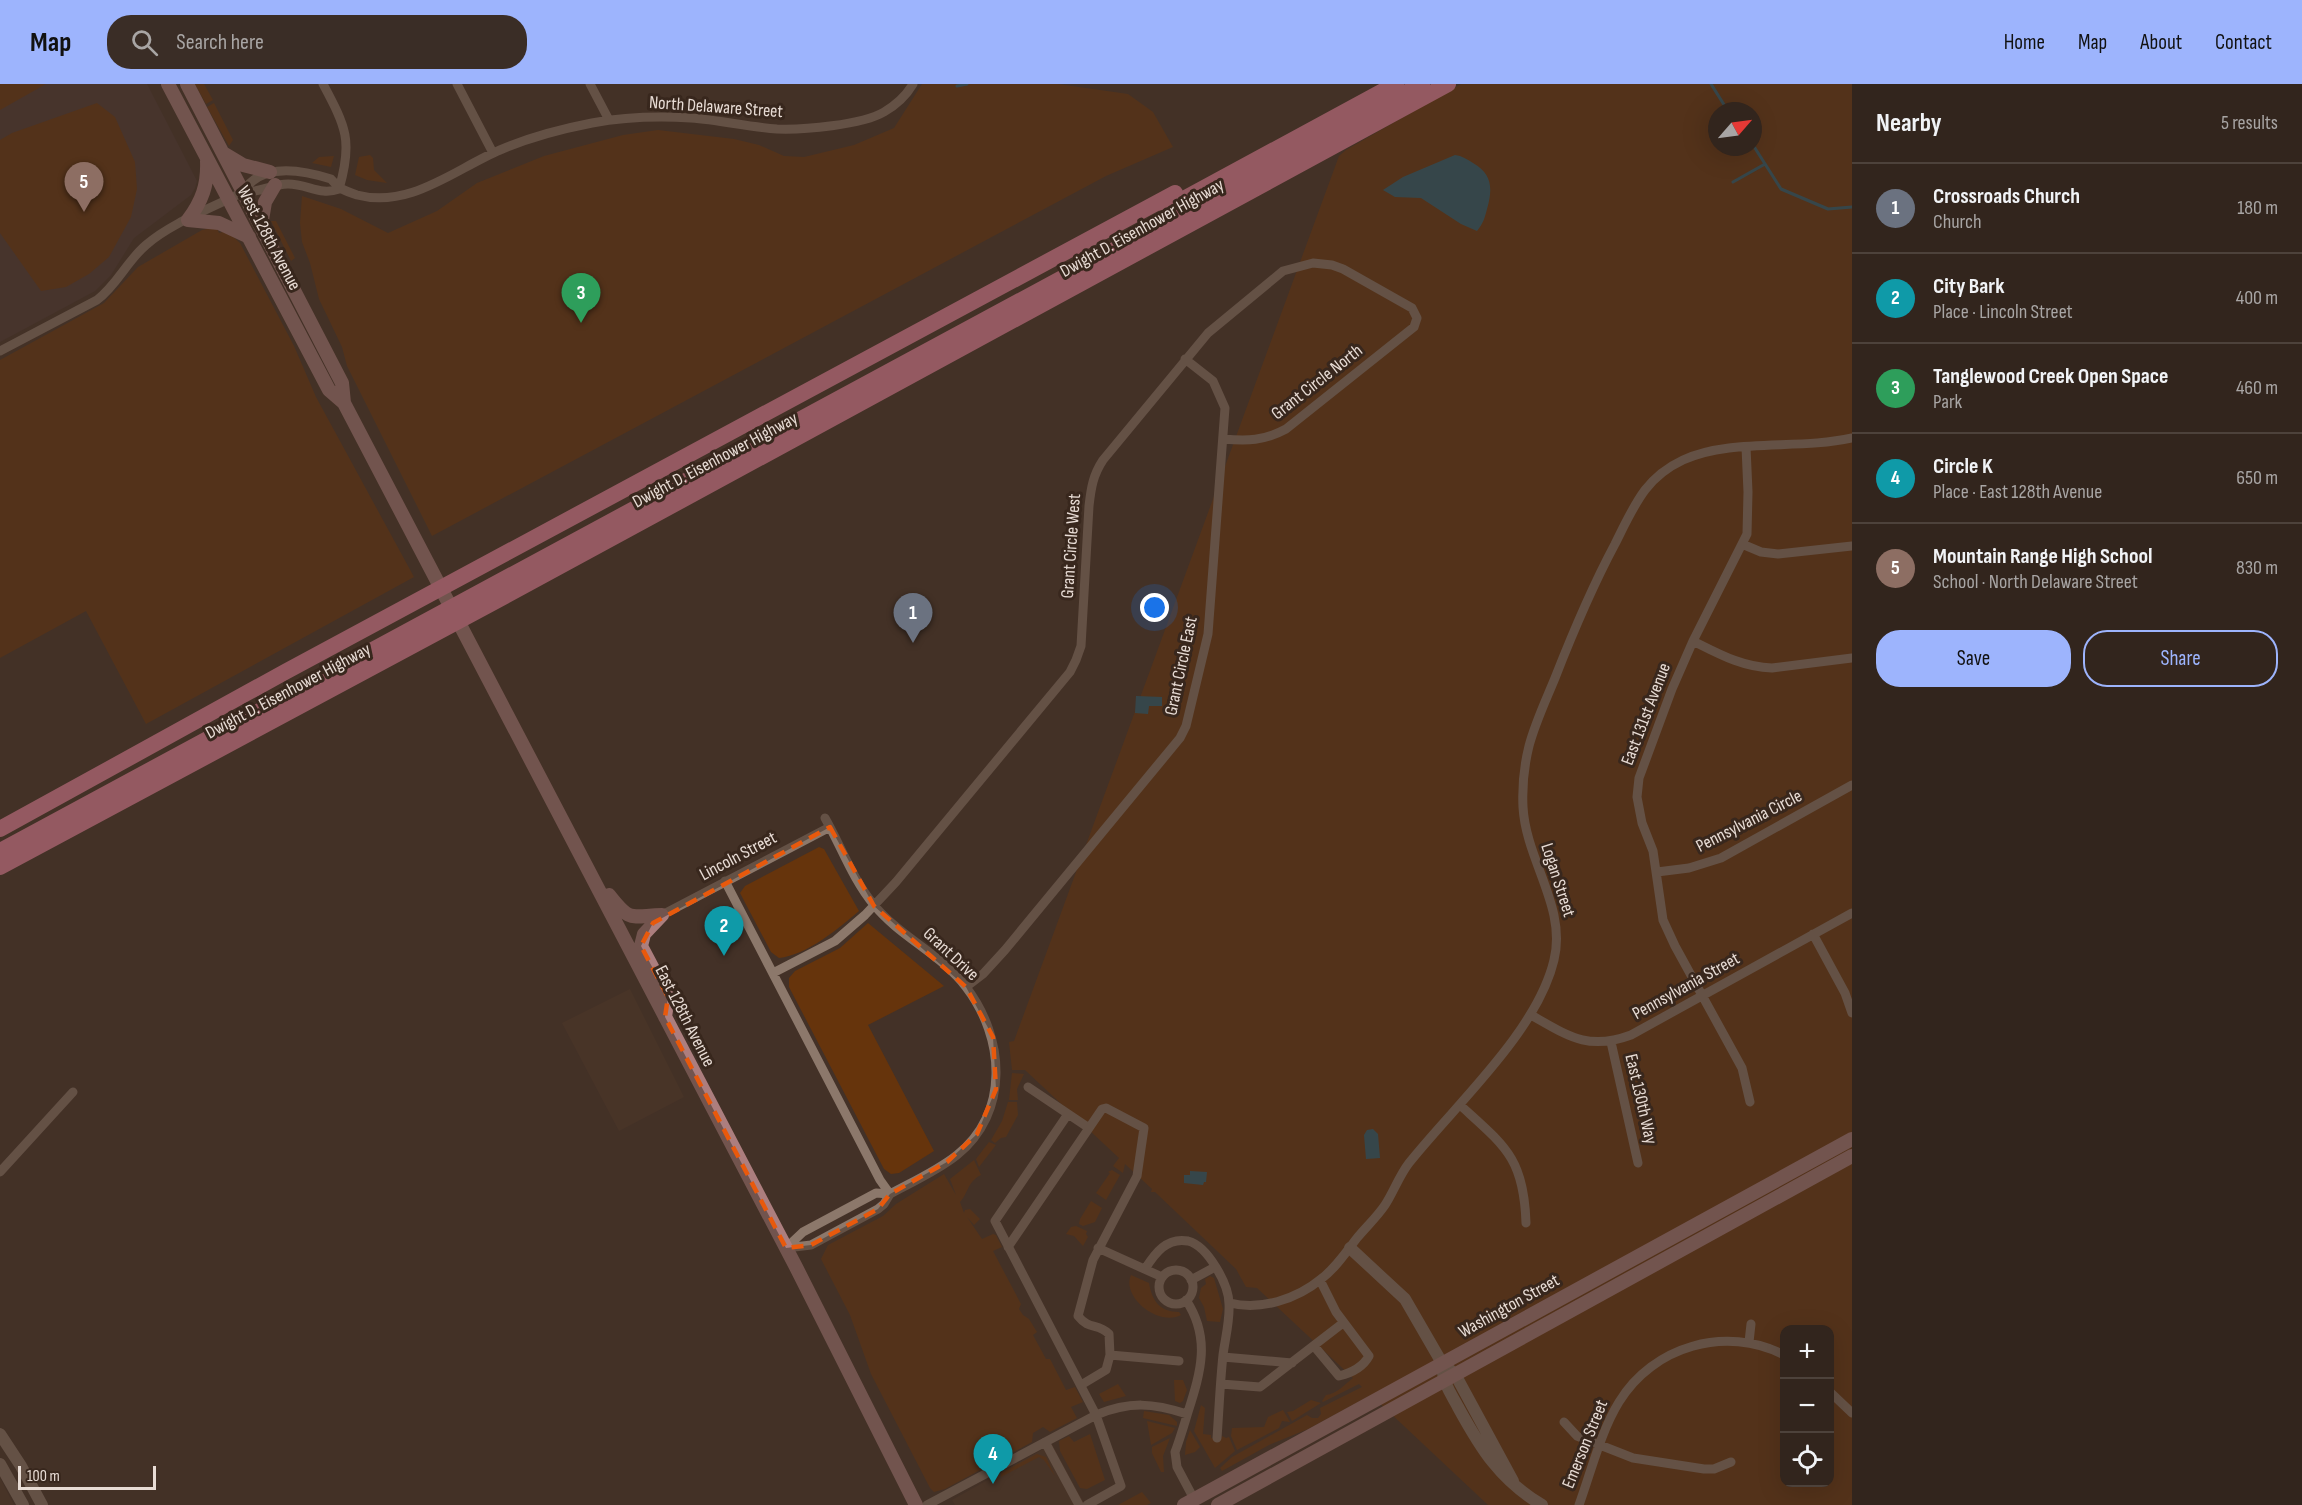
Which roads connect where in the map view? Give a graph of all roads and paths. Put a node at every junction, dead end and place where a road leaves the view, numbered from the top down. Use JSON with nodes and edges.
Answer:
{"nodes":[{"id":1,"x":168,"y":84,"type":"edge"},
{"id":2,"x":187,"y":84,"type":"edge"},
{"id":3,"x":323,"y":84,"type":"edge"},
{"id":4,"x":457,"y":84,"type":"edge"},
{"id":5,"x":590,"y":84,"type":"edge"},
{"id":6,"x":913,"y":84,"type":"edge"},
{"id":7,"x":1373,"y":84,"type":"edge"},
{"id":8,"x":1396,"y":84,"type":"edge"},
{"id":9,"x":1422,"y":84,"type":"edge"},
{"id":10,"x":1448,"y":84,"type":"edge"},
{"id":11,"x":609,"y":120,"type":"junction"},
{"id":12,"x":223,"y":153,"type":"junction"},
{"id":13,"x":493,"y":153,"type":"junction"},
{"id":14,"x":207,"y":158,"type":"junction"},
{"id":15,"x":273,"y":179,"type":"junction"},
{"id":16,"x":339,"y":189,"type":"junction"},
{"id":17,"x":243,"y":192,"type":"junction"},
{"id":18,"x":229,"y":199,"type":"junction"},
{"id":19,"x":188,"y":220,"type":"junction"},
{"id":20,"x":261,"y":226,"type":"junction"},
{"id":21,"x":249,"y":237,"type":"junction"},
{"id":22,"x":1417,"y":318,"type":"joint"},
{"id":23,"x":0,"y":351,"type":"edge"},
{"id":24,"x":1185,"y":359,"type":"junction"},
{"id":25,"x":344,"y":403,"type":"junction"},
{"id":26,"x":1852,"y":438,"type":"edge"},
{"id":27,"x":1223,"y":440,"type":"junction"},
{"id":28,"x":1746,"y":447,"type":"junction"},
{"id":29,"x":1742,"y":544,"type":"junction"},
{"id":30,"x":418,"y":545,"type":"joint"},
{"id":31,"x":1852,"y":546,"type":"edge"},
{"id":32,"x":1693,"y":641,"type":"junction"},
{"id":33,"x":1852,"y":658,"type":"edge"},
{"id":34,"x":1852,"y":785,"type":"edge"},
{"id":35,"x":827,"y":822,"type":"joint"},
{"id":36,"x":0,"y":830,"type":"edge"},
{"id":37,"x":0,"y":839,"type":"edge"},
{"id":38,"x":0,"y":851,"type":"edge"},
{"id":39,"x":0,"y":867,"type":"edge"},
{"id":40,"x":588,"y":870,"type":"junction"},
{"id":41,"x":1657,"y":872,"type":"junction"},
{"id":42,"x":725,"y":881,"type":"junction"},
{"id":43,"x":874,"y":906,"type":"junction"},
{"id":44,"x":1852,"y":914,"type":"edge"},
{"id":45,"x":662,"y":915,"type":"junction"},
{"id":46,"x":1814,"y":934,"type":"junction"},
{"id":47,"x":773,"y":973,"type":"junction"},
{"id":48,"x":966,"y":987,"type":"junction"},
{"id":49,"x":1702,"y":995,"type":"junction"},
{"id":50,"x":1852,"y":1013,"type":"edge"},
{"id":51,"x":1531,"y":1015,"type":"junction"},
{"id":52,"x":665,"y":1017,"type":"junction"},
{"id":53,"x":1611,"y":1042,"type":"junction"},
{"id":54,"x":1028,"y":1087,"type":"dead end"},
{"id":55,"x":73,"y":1092,"type":"dead end"},
{"id":56,"x":1750,"y":1102,"type":"dead end"},
{"id":57,"x":1460,"y":1105,"type":"junction"},
{"id":58,"x":1068,"y":1114,"type":"junction"},
{"id":59,"x":1089,"y":1128,"type":"junction"},
{"id":60,"x":1852,"y":1139,"type":"edge"},
{"id":61,"x":1852,"y":1156,"type":"edge"},
{"id":62,"x":1638,"y":1163,"type":"dead end"},
{"id":63,"x":0,"y":1172,"type":"edge"},
{"id":64,"x":890,"y":1194,"type":"junction"},
{"id":65,"x":1526,"y":1223,"type":"dead end"},
{"id":66,"x":1008,"y":1247,"type":"junction"},
{"id":67,"x":786,"y":1248,"type":"junction"},
{"id":68,"x":1098,"y":1248,"type":"junction"},
{"id":69,"x":1350,"y":1248,"type":"junction"},
{"id":70,"x":1215,"y":1267,"type":"junction"},
{"id":71,"x":1145,"y":1269,"type":"junction"},
{"id":72,"x":1162,"y":1277,"type":"junction"},
{"id":73,"x":1191,"y":1280,"type":"junction"},
{"id":74,"x":1320,"y":1280,"type":"junction"},
{"id":75,"x":1186,"y":1300,"type":"junction"},
{"id":76,"x":1230,"y":1303,"type":"junction"},
{"id":77,"x":1343,"y":1323,"type":"junction"},
{"id":78,"x":1751,"y":1324,"type":"dead end"},
{"id":79,"x":1749,"y":1342,"type":"junction"},
{"id":80,"x":1314,"y":1346,"type":"junction"},
{"id":81,"x":1780,"y":1352,"type":"edge"},
{"id":82,"x":1110,"y":1355,"type":"junction"},
{"id":83,"x":1223,"y":1357,"type":"junction"},
{"id":84,"x":1179,"y":1361,"type":"dead end"},
{"id":85,"x":1292,"y":1363,"type":"junction"},
{"id":86,"x":1442,"y":1363,"type":"junction"},
{"id":87,"x":1450,"y":1377,"type":"junction"},
{"id":88,"x":1221,"y":1384,"type":"junction"},
{"id":89,"x":1081,"y":1385,"type":"junction"},
{"id":90,"x":1834,"y":1396,"type":"edge"},
{"id":91,"x":1852,"y":1413,"type":"edge"},
{"id":92,"x":1187,"y":1414,"type":"junction"},
{"id":93,"x":1096,"y":1415,"type":"junction"},
{"id":94,"x":1564,"y":1422,"type":"dead end"},
{"id":95,"x":0,"y":1434,"type":"edge"},
{"id":96,"x":1217,"y":1438,"type":"dead end"},
{"id":97,"x":1045,"y":1442,"type":"junction"},
{"id":98,"x":1600,"y":1446,"type":"junction"},
{"id":99,"x":1731,"y":1462,"type":"dead end"},
{"id":100,"x":0,"y":1464,"type":"edge"},
{"id":101,"x":1192,"y":1503,"type":"edge"},
{"id":102,"x":23,"y":1505,"type":"edge"},
{"id":103,"x":42,"y":1505,"type":"edge"},
{"id":104,"x":916,"y":1505,"type":"edge"},
{"id":105,"x":927,"y":1505,"type":"edge"},
{"id":106,"x":1079,"y":1505,"type":"edge"},
{"id":107,"x":1087,"y":1505,"type":"edge"},
{"id":108,"x":1218,"y":1505,"type":"edge"},
{"id":109,"x":1542,"y":1505,"type":"edge"},
{"id":110,"x":1579,"y":1505,"type":"edge"}],
"edges":[{"from":1,"to":14,"type":"main road","name":"West 128th Avenue"},
{"from":2,"to":12,"type":"main road","name":"West 128th Avenue"},
{"from":3,"to":16,"type":"street"},
{"from":4,"to":13,"type":"street"},
{"from":5,"to":11,"type":"street"},
{"from":6,"to":11,"type":"street","name":"North Delaware Street"},
{"from":7,"to":36,"type":"highway","name":"Dwight D. Eisenhower Highway"},
{"from":8,"to":37,"type":"highway"},
{"from":9,"to":38,"type":"highway"},
{"from":10,"to":39,"type":"highway","name":"Dwight D. Eisenhower Highway"},
{"from":11,"to":13,"type":"street","name":"North Delaware Street"},
{"from":12,"to":15,"type":"main road"},
{"from":12,"to":17,"type":"main road","name":"West 128th Avenue"},
{"from":13,"to":16,"type":"street","name":"North Delaware Street"},
{"from":14,"to":18,"type":"main road","name":"West 128th Avenue"},
{"from":14,"to":19,"type":"main road"},
{"from":15,"to":16,"type":"street","name":"North Delaware Street"},
{"from":15,"to":16,"type":"street","name":"North Delaware Street"},
{"from":15,"to":17,"type":"street","name":"North Delaware Street"},
{"from":15,"to":20,"type":"main road"},
{"from":17,"to":18,"type":"street","name":"North Delaware Street"},
{"from":17,"to":20,"type":"main road","name":"West 128th Avenue"},
{"from":18,"to":19,"type":"street","name":"North Delaware Street"},
{"from":18,"to":21,"type":"main road","name":"West 128th Avenue"},
{"from":19,"to":21,"type":"main road"},
{"from":19,"to":23,"type":"street","name":"North Delaware Street"},
{"from":20,"to":25,"type":"main road","name":"West 128th Avenue"},
{"from":21,"to":25,"type":"main road","name":"West 128th Avenue"},
{"from":22,"to":24,"type":"street","name":"Grant Circle West"},
{"from":22,"to":27,"type":"street","name":"Grant Circle North"},
{"from":24,"to":27,"type":"street","name":"Grant Circle East"},
{"from":24,"to":43,"type":"street","name":"Grant Circle West"},
{"from":25,"to":30,"type":"main road","name":"West 128th Avenue"},
{"from":26,"to":28,"type":"street","name":"Logan Street"},
{"from":27,"to":48,"type":"street","name":"Grant Circle East"},
{"from":28,"to":29,"type":"street","name":"East 131st Avenue"},
{"from":28,"to":51,"type":"street","name":"Logan Street"},
{"from":29,"to":31,"type":"street"},
{"from":29,"to":32,"type":"street","name":"East 131st Avenue"},
{"from":30,"to":40,"type":"main road","name":"East 128th Avenue"},
{"from":32,"to":33,"type":"street"},
{"from":32,"to":41,"type":"street","name":"East 131st Avenue"},
{"from":34,"to":41,"type":"street","name":"Pennsylvania Circle"},
{"from":35,"to":42,"type":"street","name":"Lincoln Street"},
{"from":35,"to":43,"type":"street","name":"Grant Drive"},
{"from":40,"to":45,"type":"main road"},
{"from":40,"to":52,"type":"main road","name":"East 128th Avenue"},
{"from":41,"to":49,"type":"street","name":"East 131st Avenue"},
{"from":42,"to":45,"type":"street","name":"Lincoln Street"},
{"from":42,"to":47,"type":"street"},
{"from":43,"to":47,"type":"street","name":"Grant Circle West"},
{"from":43,"to":48,"type":"street","name":"Grant Drive"},
{"from":44,"to":46,"type":"street","name":"Pennsylvania Street"},
{"from":45,"to":52,"type":"main road"},
{"from":46,"to":49,"type":"street","name":"Pennsylvania Street"},
{"from":46,"to":50,"type":"street"},
{"from":47,"to":64,"type":"street"},
{"from":48,"to":64,"type":"street","name":"Grant Drive"},
{"from":49,"to":53,"type":"street","name":"Pennsylvania Street"},
{"from":49,"to":56,"type":"street","name":"East 131st Avenue"},
{"from":51,"to":53,"type":"street","name":"Pennsylvania Street"},
{"from":51,"to":57,"type":"street","name":"Logan Street"},
{"from":52,"to":67,"type":"main road","name":"East 128th Avenue"},
{"from":53,"to":62,"type":"street","name":"East 130th Way"},
{"from":54,"to":58,"type":"street"},
{"from":55,"to":63,"type":"street"},
{"from":57,"to":65,"type":"street"},
{"from":57,"to":69,"type":"street","name":"Logan Street"},
{"from":58,"to":59,"type":"street"},
{"from":58,"to":66,"type":"street"},
{"from":59,"to":66,"type":"street"},
{"from":59,"to":68,"type":"street"},
{"from":60,"to":86,"type":"main road","name":"Washington Street"},
{"from":61,"to":87,"type":"main road","name":"Washington Street"},
{"from":64,"to":67,"type":"street","name":"Grant Drive"},
{"from":64,"to":67,"type":"street","name":"Grant Drive"},
{"from":66,"to":89,"type":"street"},
{"from":67,"to":104,"type":"main road","name":"East 128th Avenue"},
{"from":68,"to":71,"type":"street"},
{"from":68,"to":82,"type":"street"},
{"from":69,"to":74,"type":"street","name":"Logan Street"},
{"from":69,"to":86,"type":"street"},
{"from":70,"to":71,"type":"street"},
{"from":70,"to":73,"type":"street"},
{"from":70,"to":76,"type":"street"},
{"from":71,"to":72,"type":"street"},
{"from":72,"to":73,"type":"street"},
{"from":72,"to":75,"type":"street"},
{"from":73,"to":75,"type":"street"},
{"from":74,"to":76,"type":"street","name":"Logan Street"},
{"from":74,"to":77,"type":"street"},
{"from":75,"to":92,"type":"street"},
{"from":76,"to":83,"type":"street"},
{"from":77,"to":80,"type":"street"},
{"from":77,"to":80,"type":"street"},
{"from":78,"to":79,"type":"street"},
{"from":79,"to":81,"type":"street","name":"Emerson Street"},
{"from":79,"to":98,"type":"street","name":"Emerson Street"},
{"from":80,"to":85,"type":"street"},
{"from":82,"to":84,"type":"street"},
{"from":82,"to":89,"type":"street"},
{"from":83,"to":85,"type":"street"},
{"from":83,"to":88,"type":"street"},
{"from":85,"to":88,"type":"street"},
{"from":86,"to":87,"type":"street"},
{"from":86,"to":101,"type":"main road","name":"Washington Street"},
{"from":87,"to":108,"type":"main road","name":"Washington Street"},
{"from":87,"to":109,"type":"street"},
{"from":88,"to":96,"type":"street"},
{"from":89,"to":93,"type":"street"},
{"from":90,"to":91,"type":"street"},
{"from":92,"to":93,"type":"street"},
{"from":92,"to":101,"type":"street"},
{"from":93,"to":97,"type":"street"},
{"from":93,"to":107,"type":"street"},
{"from":94,"to":98,"type":"street"},
{"from":95,"to":103,"type":"street"},
{"from":97,"to":105,"type":"street"},
{"from":97,"to":106,"type":"street"},
{"from":98,"to":99,"type":"street"},
{"from":98,"to":110,"type":"street","name":"Emerson Street"},
{"from":100,"to":102,"type":"street"}]}
